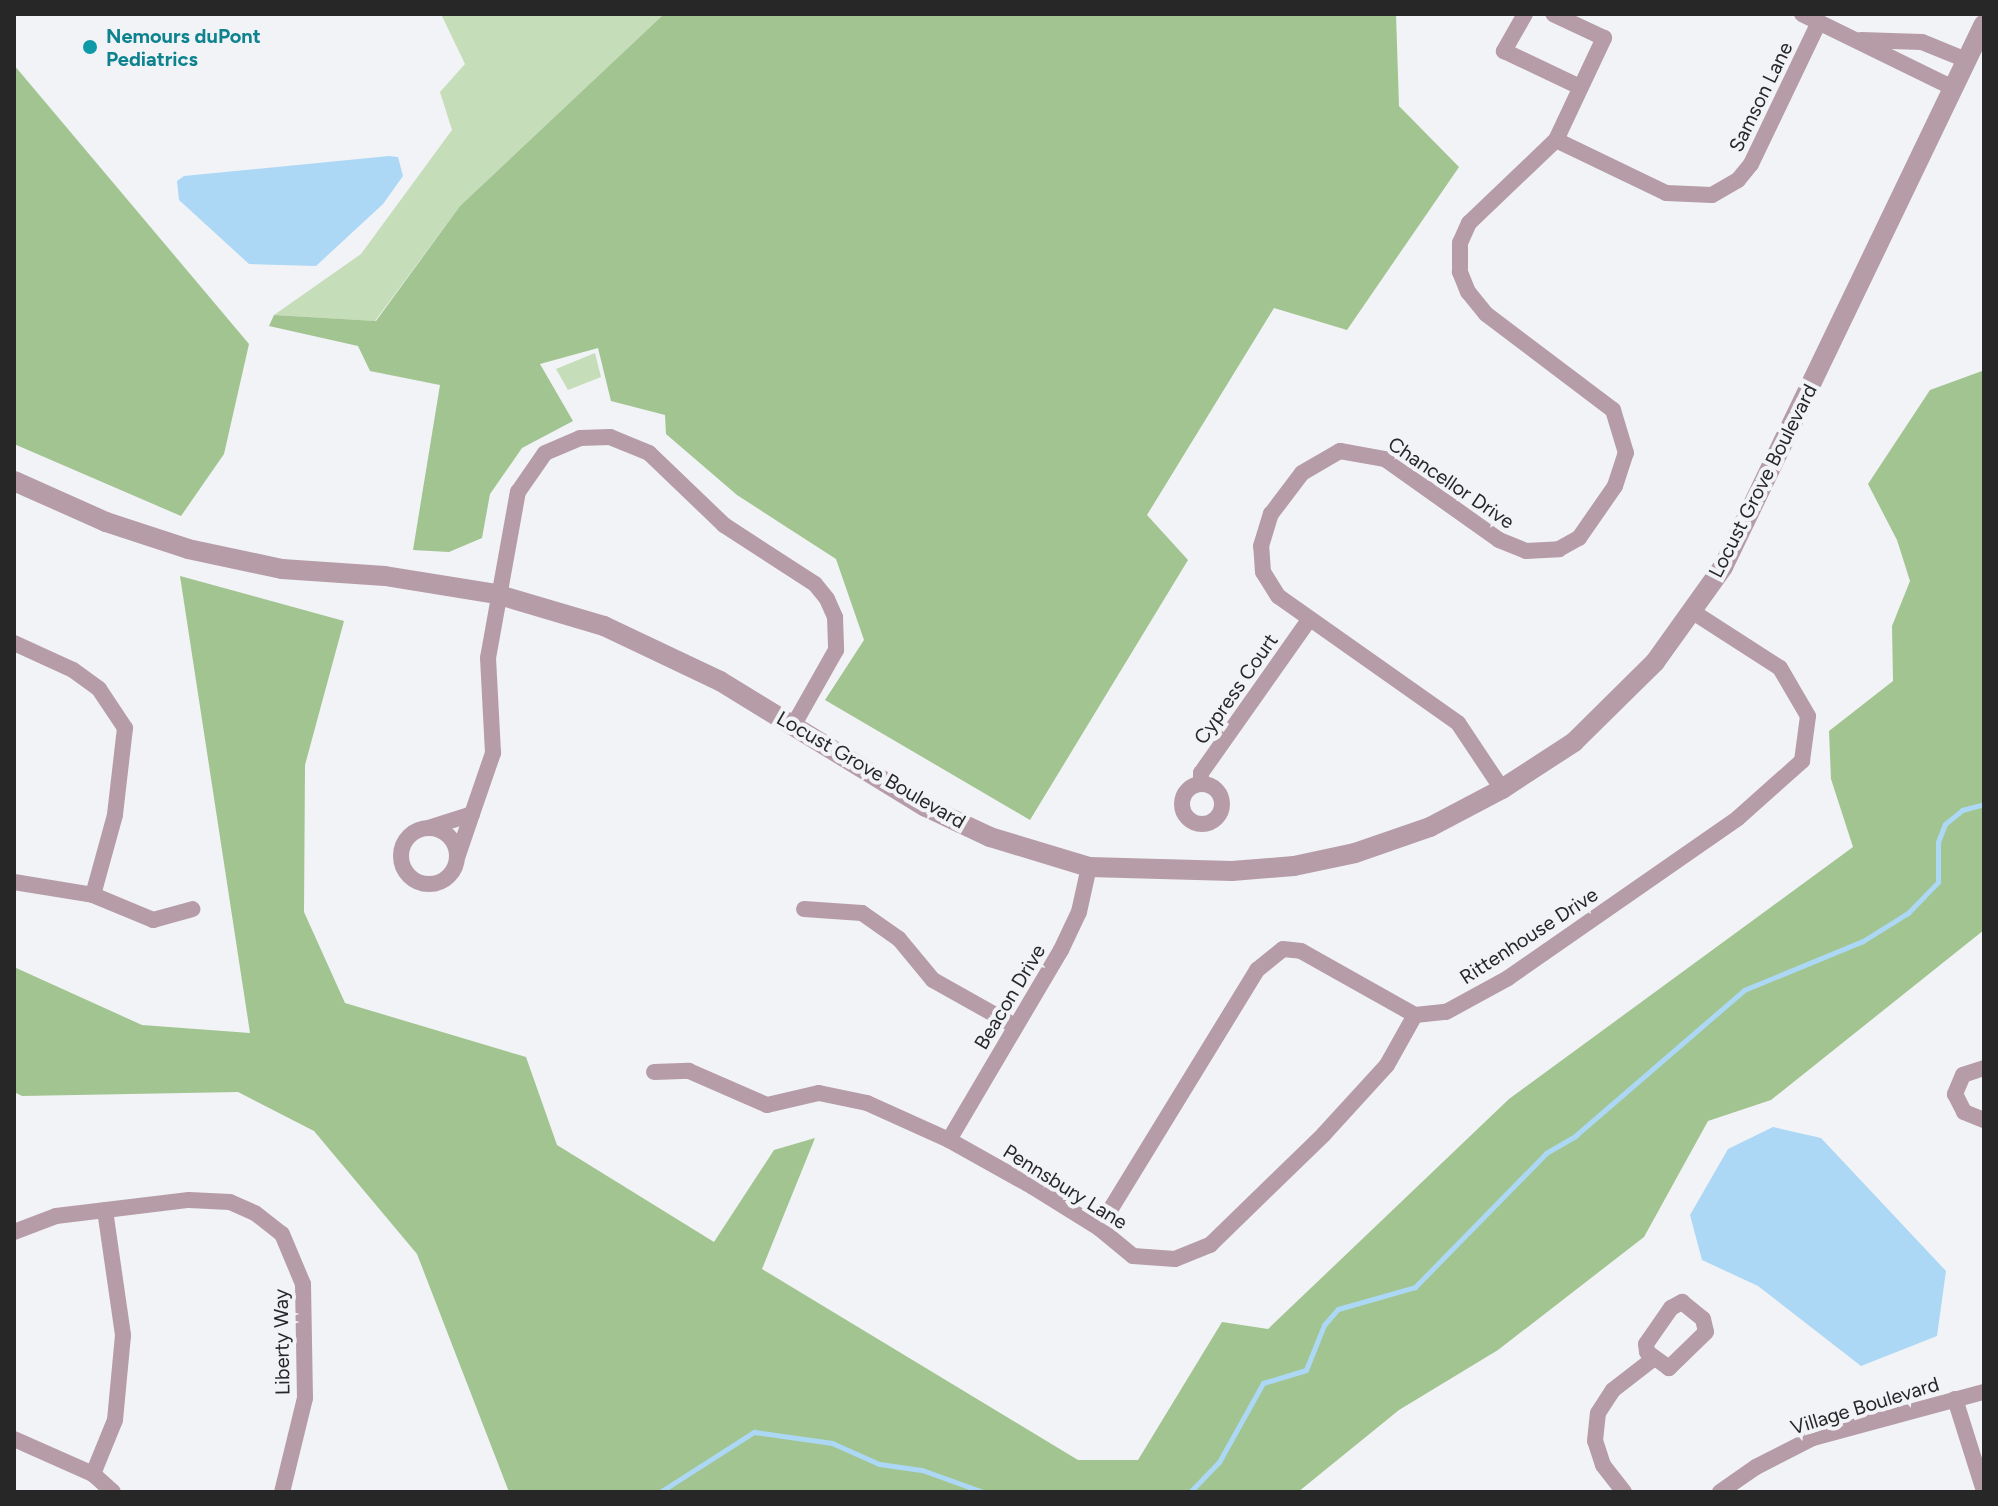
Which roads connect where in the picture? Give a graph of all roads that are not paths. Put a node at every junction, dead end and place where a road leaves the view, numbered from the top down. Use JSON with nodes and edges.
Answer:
{"nodes":[{"id":1,"x":1525,"y":14,"type":"edge"},
{"id":2,"x":1553,"y":14,"type":"edge"},
{"id":3,"x":1802,"y":14,"type":"edge"},
{"id":4,"x":1819,"y":22,"type":"junction"},
{"id":5,"x":1984,"y":24,"type":"edge"},
{"id":6,"x":1861,"y":40,"type":"junction"},
{"id":7,"x":1966,"y":60,"type":"junction"},
{"id":8,"x":1580,"y":87,"type":"junction"},
{"id":9,"x":1953,"y":88,"type":"junction"},
{"id":10,"x":1556,"y":140,"type":"junction"},
{"id":11,"x":14,"y":481,"type":"edge"},
{"id":12,"x":496,"y":594,"type":"junction"},
{"id":13,"x":1693,"y":612,"type":"junction"},
{"id":14,"x":1309,"y":620,"type":"junction"},
{"id":15,"x":14,"y":643,"type":"edge"},
{"id":16,"x":793,"y":726,"type":"junction"},
{"id":17,"x":1201,"y":783,"type":"dead end"},
{"id":18,"x":1502,"y":789,"type":"junction"},
{"id":19,"x":472,"y":814,"type":"junction"},
{"id":20,"x":428,"y":828,"type":"junction"},
{"id":21,"x":457,"y":859,"type":"junction"},
{"id":22,"x":1089,"y":867,"type":"junction"},
{"id":23,"x":14,"y":882,"type":"edge"},
{"id":24,"x":93,"y":895,"type":"junction"},
{"id":25,"x":193,"y":909,"type":"dead end"},
{"id":26,"x":804,"y":909,"type":"dead end"},
{"id":27,"x":1415,"y":1015,"type":"junction"},
{"id":28,"x":1015,"y":1026,"type":"junction"},
{"id":29,"x":1984,"y":1068,"type":"edge"},
{"id":30,"x":654,"y":1072,"type":"dead end"},
{"id":31,"x":1984,"y":1120,"type":"edge"},
{"id":32,"x":949,"y":1140,"type":"junction"},
{"id":33,"x":105,"y":1210,"type":"junction"},
{"id":34,"x":1099,"y":1228,"type":"junction"},
{"id":35,"x":14,"y":1232,"type":"edge"},
{"id":36,"x":1653,"y":1359,"type":"dead end"},
{"id":37,"x":1984,"y":1392,"type":"edge"},
{"id":38,"x":1955,"y":1399,"type":"junction"},
{"id":39,"x":14,"y":1439,"type":"edge"},
{"id":40,"x":93,"y":1474,"type":"junction"},
{"id":41,"x":1984,"y":1491,"type":"edge"},
{"id":42,"x":113,"y":1492,"type":"edge"},
{"id":43,"x":282,"y":1492,"type":"edge"},
{"id":44,"x":1624,"y":1492,"type":"edge"},
{"id":45,"x":1720,"y":1492,"type":"edge"}],
"edges":[{"from":1,"to":8,"type":"street"},
{"from":2,"to":8,"type":"street","name":"Chancellor Drive"},
{"from":3,"to":4,"type":"street"},
{"from":4,"to":6,"type":"street"},
{"from":4,"to":10,"type":"street","name":"Samson Lane"},
{"from":5,"to":7,"type":"street","name":"Locust Grove Boulevard"},
{"from":6,"to":7,"type":"street"},
{"from":6,"to":9,"type":"street"},
{"from":7,"to":9,"type":"street","name":"Locust Grove Boulevard"},
{"from":8,"to":10,"type":"street","name":"Chancellor Drive"},
{"from":9,"to":13,"type":"street","name":"Locust Grove Boulevard"},
{"from":10,"to":14,"type":"street","name":"Chancellor Drive"},
{"from":11,"to":12,"type":"street","name":"Locust Grove Boulevard"},
{"from":12,"to":16,"type":"street","name":"Locust Grove Boulevard"},
{"from":12,"to":16,"type":"street"},
{"from":12,"to":19,"type":"street"},
{"from":13,"to":18,"type":"street","name":"Locust Grove Boulevard"},
{"from":13,"to":27,"type":"street","name":"Rittenhouse Drive"},
{"from":14,"to":17,"type":"street","name":"Cypress Court"},
{"from":14,"to":18,"type":"street","name":"Chancellor Drive"},
{"from":15,"to":24,"type":"street"},
{"from":16,"to":22,"type":"street","name":"Locust Grove Boulevard"},
{"from":18,"to":22,"type":"street","name":"Locust Grove Boulevard"},
{"from":19,"to":20,"type":"street"},
{"from":19,"to":21,"type":"street"},
{"from":20,"to":21,"type":"street"},
{"from":20,"to":21,"type":"street"},
{"from":22,"to":28,"type":"street","name":"Beacon Drive"},
{"from":23,"to":24,"type":"street"},
{"from":24,"to":25,"type":"street"},
{"from":26,"to":28,"type":"street"},
{"from":27,"to":34,"type":"street","name":"Pennsbury Lane"},
{"from":27,"to":34,"type":"street"},
{"from":28,"to":32,"type":"street","name":"Beacon Drive"},
{"from":29,"to":31,"type":"street"},
{"from":30,"to":32,"type":"street","name":"Pennsbury Lane"},
{"from":32,"to":34,"type":"street","name":"Pennsbury Lane"},
{"from":33,"to":35,"type":"street","name":"Liberty Way"},
{"from":33,"to":40,"type":"street"},
{"from":33,"to":43,"type":"street","name":"Liberty Way"},
{"from":36,"to":44,"type":"street"},
{"from":37,"to":38,"type":"street","name":"Village Boulevard"},
{"from":38,"to":41,"type":"street"},
{"from":38,"to":45,"type":"street","name":"Village Boulevard"},
{"from":39,"to":40,"type":"street"},
{"from":40,"to":42,"type":"street"}]}
